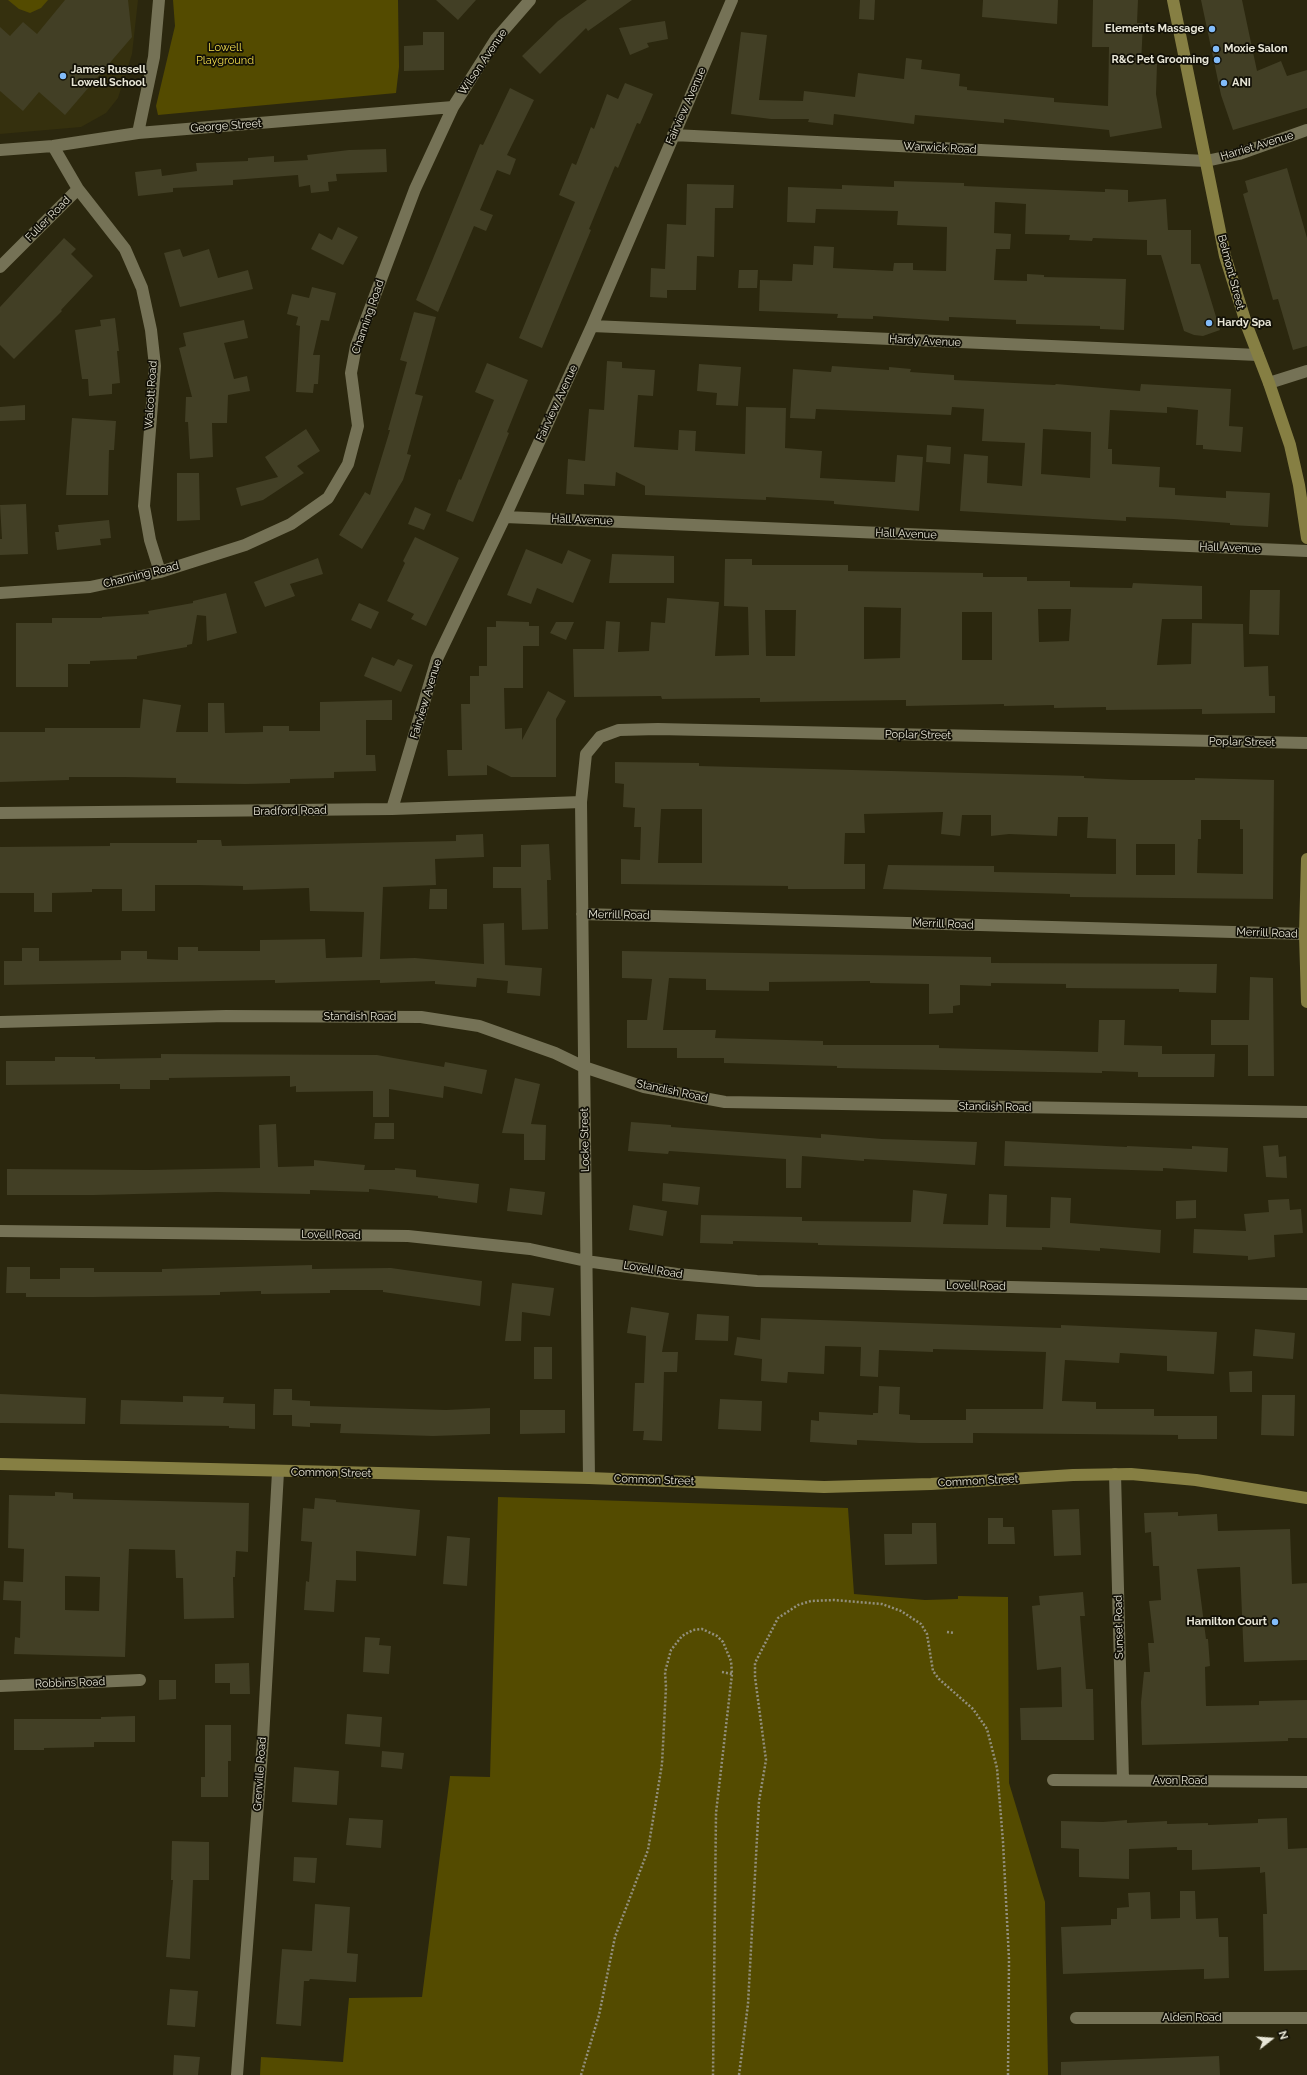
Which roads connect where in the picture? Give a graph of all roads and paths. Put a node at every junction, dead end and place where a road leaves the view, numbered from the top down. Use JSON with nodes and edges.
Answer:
{"nodes":[{"id":1,"x":159,"y":0,"type":"edge"},
{"id":2,"x":530,"y":0,"type":"edge"},
{"id":3,"x":732,"y":0,"type":"edge"},
{"id":4,"x":1173,"y":0,"type":"edge"},
{"id":5,"x":453,"y":107,"type":"junction"},
{"id":6,"x":1307,"y":130,"type":"edge"},
{"id":7,"x":138,"y":133,"type":"junction"},
{"id":8,"x":673,"y":135,"type":"junction"},
{"id":9,"x":53,"y":146,"type":"junction"},
{"id":10,"x":0,"y":150,"type":"edge"},
{"id":11,"x":1206,"y":161,"type":"junction"},
{"id":12,"x":78,"y":189,"type":"junction"},
{"id":13,"x":0,"y":268,"type":"edge"},
{"id":14,"x":592,"y":326,"type":"junction"},
{"id":15,"x":1258,"y":355,"type":"junction"},
{"id":16,"x":1307,"y":371,"type":"edge"},
{"id":17,"x":1269,"y":383,"type":"junction"},
{"id":18,"x":505,"y":517,"type":"junction"},
{"id":19,"x":1307,"y":538,"type":"edge"},
{"id":20,"x":1307,"y":551,"type":"edge"},
{"id":21,"x":160,"y":572,"type":"junction"},
{"id":22,"x":0,"y":593,"type":"edge"},
{"id":23,"x":1307,"y":743,"type":"edge"},
{"id":24,"x":581,"y":802,"type":"junction"},
{"id":25,"x":392,"y":809,"type":"junction"},
{"id":26,"x":0,"y":813,"type":"edge"},
{"id":27,"x":1307,"y":859,"type":"edge"},
{"id":28,"x":582,"y":914,"type":"junction"},
{"id":29,"x":1305,"y":934,"type":"junction"},
{"id":30,"x":1307,"y":1002,"type":"edge"},
{"id":31,"x":0,"y":1022,"type":"edge"},
{"id":32,"x":584,"y":1067,"type":"junction"},
{"id":33,"x":1307,"y":1112,"type":"edge"},
{"id":34,"x":0,"y":1231,"type":"edge"},
{"id":35,"x":586,"y":1261,"type":"junction"},
{"id":36,"x":1307,"y":1294,"type":"edge"},
{"id":37,"x":0,"y":1464,"type":"edge"},
{"id":38,"x":278,"y":1472,"type":"junction"},
{"id":39,"x":1115,"y":1474,"type":"junction"},
{"id":40,"x":589,"y":1478,"type":"junction"},
{"id":41,"x":1307,"y":1498,"type":"edge"},
{"id":42,"x":947,"y":1632,"type":"dead end"},
{"id":43,"x":954,"y":1633,"type":"dead end"},
{"id":44,"x":722,"y":1672,"type":"dead end"},
{"id":45,"x":732,"y":1674,"type":"junction"},
{"id":46,"x":140,"y":1680,"type":"dead end"},
{"id":47,"x":0,"y":1686,"type":"edge"},
{"id":48,"x":1053,"y":1780,"type":"dead end"},
{"id":49,"x":1123,"y":1780,"type":"junction"},
{"id":50,"x":1307,"y":1782,"type":"edge"},
{"id":51,"x":1076,"y":2018,"type":"dead end"},
{"id":52,"x":1307,"y":2018,"type":"edge"},
{"id":53,"x":237,"y":2075,"type":"edge"},
{"id":54,"x":581,"y":2075,"type":"edge"},
{"id":55,"x":713,"y":2075,"type":"edge"},
{"id":56,"x":739,"y":2075,"type":"edge"},
{"id":57,"x":1008,"y":2075,"type":"edge"}],
"edges":[{"from":1,"to":7,"type":"street"},
{"from":2,"to":5,"type":"street","name":"Wilson Avenue"},
{"from":3,"to":8,"type":"street","name":"Fairview Avenue"},
{"from":4,"to":11,"type":"main road","name":"Belmont Street"},
{"from":5,"to":7,"type":"street","name":"George Street"},
{"from":5,"to":21,"type":"street","name":"Channing Road"},
{"from":6,"to":11,"type":"street","name":"Harriet Avenue"},
{"from":7,"to":9,"type":"street","name":"George Street"},
{"from":8,"to":11,"type":"street","name":"Warwick Road"},
{"from":8,"to":14,"type":"street","name":"Fairview Avenue"},
{"from":9,"to":10,"type":"street","name":"George Street"},
{"from":9,"to":12,"type":"street","name":"Fuller Road"},
{"from":11,"to":15,"type":"main road","name":"Belmont Street"},
{"from":12,"to":13,"type":"street","name":"Fuller Road"},
{"from":12,"to":21,"type":"street","name":"Walcott Road"},
{"from":14,"to":15,"type":"street","name":"Hardy Avenue"},
{"from":14,"to":18,"type":"street","name":"Fairview Avenue"},
{"from":15,"to":17,"type":"main road","name":"Belmont Street"},
{"from":16,"to":17,"type":"street"},
{"from":17,"to":19,"type":"main road","name":"Belmont Street"},
{"from":18,"to":20,"type":"street","name":"Hall Avenue"},
{"from":18,"to":25,"type":"street","name":"Fairview Avenue"},
{"from":21,"to":22,"type":"street","name":"Channing Road"},
{"from":23,"to":24,"type":"street","name":"Poplar Street"},
{"from":24,"to":25,"type":"street","name":"Bradford Road"},
{"from":24,"to":28,"type":"street","name":"Locke Street"},
{"from":25,"to":26,"type":"street","name":"Bradford Road"},
{"from":27,"to":29,"type":"main road"},
{"from":28,"to":29,"type":"street","name":"Merrill Road"},
{"from":28,"to":32,"type":"street","name":"Locke Street"},
{"from":29,"to":30,"type":"main road"},
{"from":31,"to":32,"type":"street","name":"Standish Road"},
{"from":32,"to":33,"type":"street","name":"Standish Road"},
{"from":32,"to":35,"type":"street","name":"Locke Street"},
{"from":34,"to":35,"type":"street","name":"Lovell Road"},
{"from":35,"to":36,"type":"street","name":"Lovell Road"},
{"from":35,"to":40,"type":"street","name":"Locke Street"},
{"from":37,"to":38,"type":"main road","name":"Common Street"},
{"from":38,"to":40,"type":"main road","name":"Common Street"},
{"from":38,"to":53,"type":"street","name":"Grenville Road"},
{"from":39,"to":40,"type":"main road","name":"Common Street"},
{"from":39,"to":41,"type":"main road","name":"Common Street"},
{"from":39,"to":49,"type":"street","name":"Sunset Road"},
{"from":42,"to":43,"type":"path"},
{"from":44,"to":45,"type":"path"},
{"from":45,"to":54,"type":"path"},
{"from":45,"to":55,"type":"path"},
{"from":46,"to":47,"type":"street","name":"Robbins Road"},
{"from":48,"to":49,"type":"street","name":"Avon Road"},
{"from":49,"to":50,"type":"street","name":"Avon Road"},
{"from":51,"to":52,"type":"street","name":"Alden Road"},
{"from":56,"to":57,"type":"path"}]}
